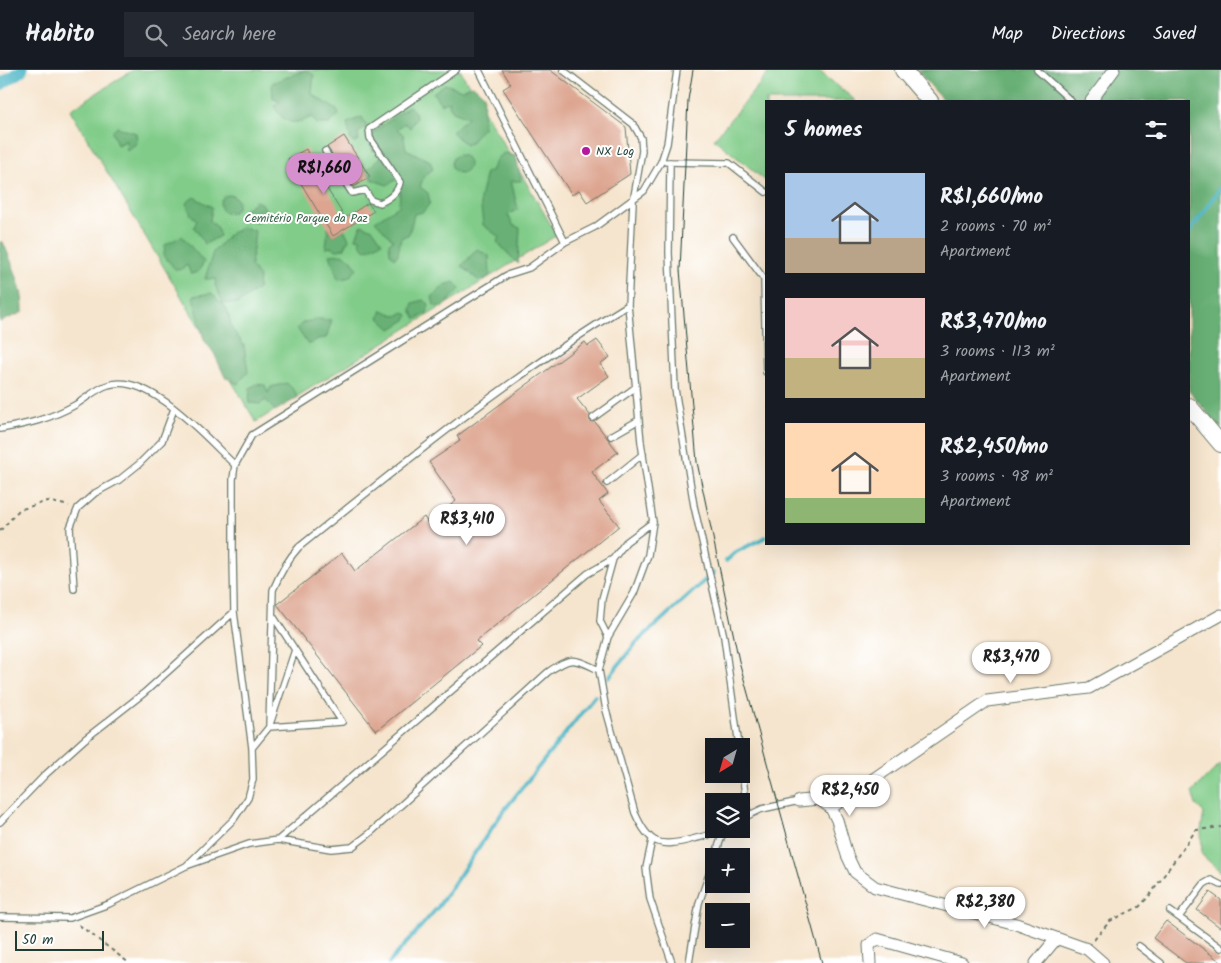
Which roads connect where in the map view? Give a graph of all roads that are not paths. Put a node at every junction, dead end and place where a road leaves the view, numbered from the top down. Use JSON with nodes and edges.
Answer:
{"nodes":[{"id":1,"x":456,"y":70,"type":"edge"},
{"id":2,"x":478,"y":70,"type":"edge"},
{"id":3,"x":563,"y":70,"type":"edge"},
{"id":4,"x":677,"y":70,"type":"edge"},
{"id":5,"x":903,"y":70,"type":"edge"},
{"id":6,"x":1038,"y":70,"type":"edge"},
{"id":7,"x":1114,"y":70,"type":"edge"},
{"id":8,"x":929,"y":100,"type":"edge"},
{"id":9,"x":1070,"y":100,"type":"edge"},
{"id":10,"x":1092,"y":100,"type":"edge"},
{"id":11,"x":325,"y":151,"type":"dead end"},
{"id":12,"x":661,"y":162,"type":"junction"},
{"id":13,"x":670,"y":162,"type":"junction"},
{"id":14,"x":765,"y":191,"type":"edge"},
{"id":15,"x":633,"y":202,"type":"junction"},
{"id":16,"x":733,"y":237,"type":"dead end"},
{"id":17,"x":565,"y":242,"type":"junction"},
{"id":18,"x":765,"y":280,"type":"edge"},
{"id":19,"x":628,"y":305,"type":"junction"},
{"id":20,"x":636,"y":387,"type":"junction"},
{"id":21,"x":1190,"y":407,"type":"edge"},
{"id":22,"x":174,"y":408,"type":"junction"},
{"id":23,"x":593,"y":418,"type":"dead end"},
{"id":24,"x":639,"y":420,"type":"junction"},
{"id":25,"x":0,"y":429,"type":"edge"},
{"id":26,"x":610,"y":436,"type":"dead end"},
{"id":27,"x":1221,"y":444,"type":"edge"},
{"id":28,"x":643,"y":454,"type":"junction"},
{"id":29,"x":236,"y":465,"type":"junction"},
{"id":30,"x":607,"y":482,"type":"dead end"},
{"id":31,"x":653,"y":522,"type":"junction"},
{"id":32,"x":613,"y":558,"type":"junction"},
{"id":33,"x":74,"y":589,"type":"dead end"},
{"id":34,"x":234,"y":612,"type":"junction"},
{"id":35,"x":1221,"y":615,"type":"edge"},
{"id":36,"x":273,"y":616,"type":"junction"},
{"id":37,"x":608,"y":637,"type":"junction"},
{"id":38,"x":296,"y":650,"type":"junction"},
{"id":39,"x":599,"y":670,"type":"junction"},
{"id":40,"x":269,"y":727,"type":"junction"},
{"id":41,"x":738,"y":738,"type":"edge"},
{"id":42,"x":252,"y":748,"type":"junction"},
{"id":43,"x":799,"y":801,"type":"joint"},
{"id":44,"x":831,"y":808,"type":"junction"},
{"id":45,"x":750,"y":814,"type":"edge"},
{"id":46,"x":0,"y":822,"type":"edge"},
{"id":47,"x":705,"y":835,"type":"edge"},
{"id":48,"x":278,"y":840,"type":"junction"},
{"id":49,"x":652,"y":840,"type":"junction"},
{"id":50,"x":186,"y":866,"type":"junction"},
{"id":51,"x":705,"y":883,"type":"edge"},
{"id":52,"x":1221,"y":885,"type":"edge"},
{"id":53,"x":1170,"y":911,"type":"dead end"},
{"id":54,"x":0,"y":917,"type":"edge"},
{"id":55,"x":1179,"y":917,"type":"junction"},
{"id":56,"x":1056,"y":939,"type":"junction"},
{"id":57,"x":1139,"y":946,"type":"dead end"},
{"id":58,"x":1221,"y":948,"type":"edge"},
{"id":59,"x":1046,"y":958,"type":"edge"},
{"id":60,"x":672,"y":963,"type":"edge"},
{"id":61,"x":689,"y":963,"type":"edge"},
{"id":62,"x":870,"y":963,"type":"edge"},
{"id":63,"x":962,"y":963,"type":"edge"},
{"id":64,"x":1036,"y":963,"type":"edge"},
{"id":65,"x":1103,"y":963,"type":"edge"},
{"id":66,"x":1161,"y":963,"type":"edge"}],
"edges":[{"from":1,"to":11,"type":"lane"},
{"from":2,"to":17,"type":"lane"},
{"from":3,"to":15,"type":"lane"},
{"from":4,"to":12,"type":"lane"},
{"from":5,"to":8,"type":"main road"},
{"from":6,"to":9,"type":"lane"},
{"from":7,"to":10,"type":"street"},
{"from":12,"to":13,"type":"lane"},
{"from":12,"to":15,"type":"lane"},
{"from":13,"to":14,"type":"lane"},
{"from":13,"to":41,"type":"lane"},
{"from":15,"to":17,"type":"lane"},
{"from":15,"to":19,"type":"lane"},
{"from":16,"to":18,"type":"lane"},
{"from":17,"to":29,"type":"lane"},
{"from":19,"to":20,"type":"lane"},
{"from":19,"to":36,"type":"lane"},
{"from":20,"to":23,"type":"lane"},
{"from":20,"to":24,"type":"lane"},
{"from":21,"to":27,"type":"main road"},
{"from":22,"to":25,"type":"lane"},
{"from":22,"to":29,"type":"lane"},
{"from":22,"to":33,"type":"lane"},
{"from":24,"to":26,"type":"lane"},
{"from":24,"to":28,"type":"lane"},
{"from":28,"to":30,"type":"lane"},
{"from":28,"to":31,"type":"lane"},
{"from":29,"to":34,"type":"lane"},
{"from":31,"to":32,"type":"lane"},
{"from":31,"to":37,"type":"lane"},
{"from":32,"to":37,"type":"lane"},
{"from":32,"to":48,"type":"lane"},
{"from":34,"to":42,"type":"lane"},
{"from":34,"to":46,"type":"lane"},
{"from":35,"to":44,"type":"street"},
{"from":36,"to":38,"type":"lane"},
{"from":36,"to":40,"type":"lane"},
{"from":37,"to":39,"type":"lane"},
{"from":38,"to":40,"type":"lane"},
{"from":38,"to":40,"type":"lane"},
{"from":39,"to":48,"type":"lane"},
{"from":39,"to":49,"type":"lane"},
{"from":40,"to":42,"type":"lane"},
{"from":42,"to":50,"type":"lane"},
{"from":43,"to":44,"type":"street"},
{"from":43,"to":45,"type":"lane"},
{"from":44,"to":56,"type":"street"},
{"from":47,"to":49,"type":"lane"},
{"from":48,"to":50,"type":"lane"},
{"from":49,"to":60,"type":"lane"},
{"from":50,"to":54,"type":"lane"},
{"from":51,"to":61,"type":"lane"},
{"from":52,"to":55,"type":"lane"},
{"from":53,"to":55,"type":"lane"},
{"from":55,"to":58,"type":"lane"},
{"from":56,"to":59,"type":"street"},
{"from":56,"to":65,"type":"street"},
{"from":57,"to":66,"type":"lane"},
{"from":59,"to":64,"type":"street"},
{"from":62,"to":63,"type":"street"}]}
